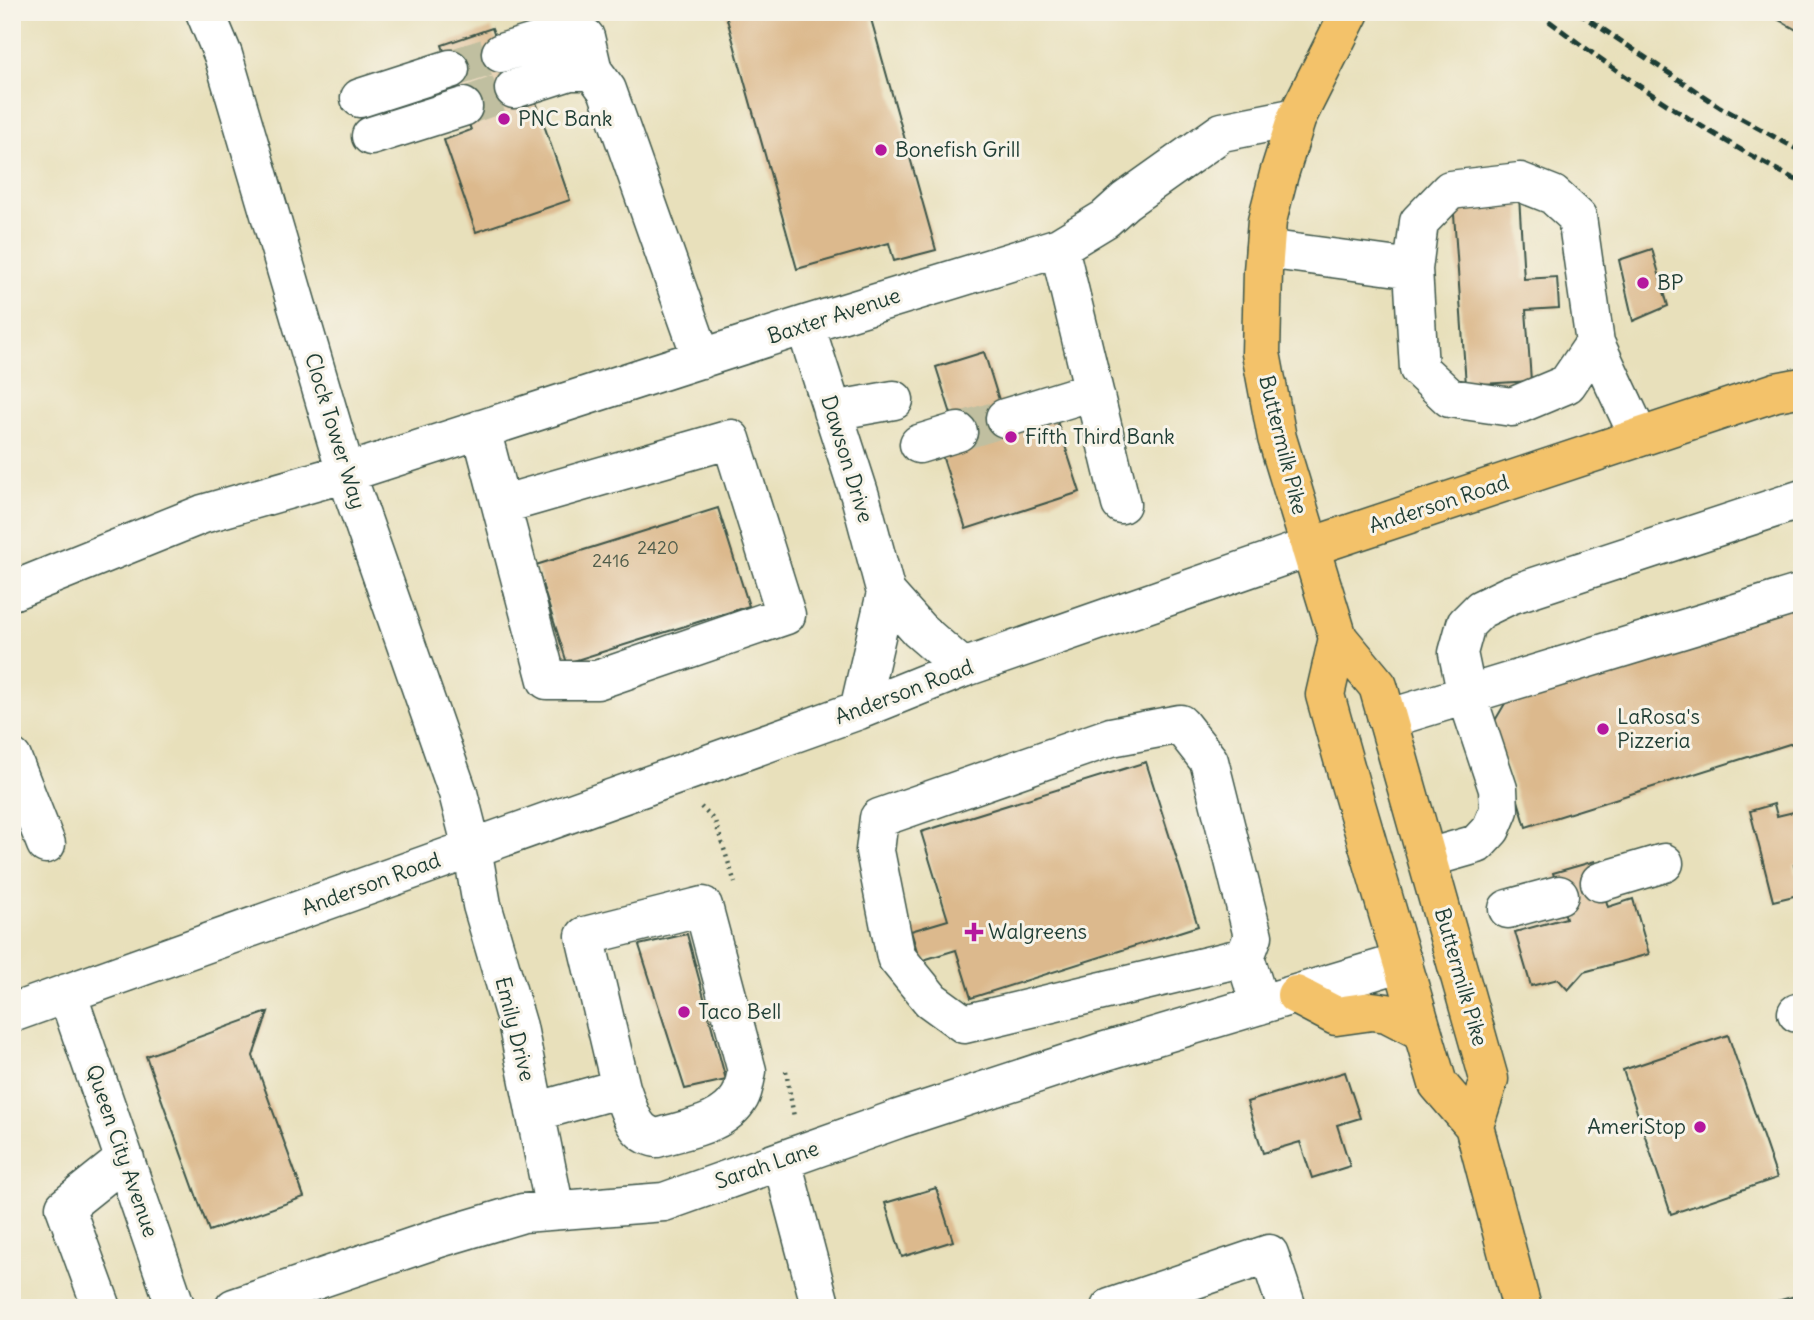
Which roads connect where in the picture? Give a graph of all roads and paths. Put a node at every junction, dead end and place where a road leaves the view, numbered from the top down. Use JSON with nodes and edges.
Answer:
{"nodes":[{"id":1,"x":205,"y":12,"type":"edge"},
{"id":2,"x":1348,"y":16,"type":"edge"},
{"id":3,"x":501,"y":53,"type":"tunnel mouth"},
{"id":4,"x":450,"y":69,"type":"tunnel mouth"},
{"id":5,"x":600,"y":80,"type":"junction"},
{"id":6,"x":514,"y":89,"type":"tunnel mouth"},
{"id":7,"x":360,"y":98,"type":"dead end"},
{"id":8,"x":463,"y":107,"type":"tunnel mouth"},
{"id":9,"x":1297,"y":117,"type":"junction"},
{"id":10,"x":371,"y":136,"type":"dead end"},
{"id":11,"x":1105,"y":219,"type":"junction"},
{"id":12,"x":1059,"y":247,"type":"junction"},
{"id":13,"x":1265,"y":249,"type":"junction"},
{"id":14,"x":1413,"y":269,"type":"junction"},
{"id":15,"x":1073,"y":306,"type":"junction"},
{"id":16,"x":805,"y":325,"type":"junction"},
{"id":17,"x":1595,"y":343,"type":"junction"},
{"id":18,"x":702,"y":359,"type":"junction"},
{"id":19,"x":1802,"y":387,"type":"edge"},
{"id":20,"x":1093,"y":391,"type":"junction"},
{"id":21,"x":894,"y":400,"type":"dead end"},
{"id":22,"x":832,"y":411,"type":"junction"},
{"id":23,"x":1005,"y":418,"type":"tunnel mouth"},
{"id":24,"x":481,"y":429,"type":"junction"},
{"id":25,"x":958,"y":432,"type":"tunnel mouth"},
{"id":26,"x":1639,"y":437,"type":"junction"},
{"id":27,"x":919,"y":444,"type":"dead end"},
{"id":28,"x":346,"y":473,"type":"junction"},
{"id":29,"x":1802,"y":499,"type":"edge"},
{"id":30,"x":1121,"y":504,"type":"dead end"},
{"id":31,"x":500,"y":505,"type":"junction"},
{"id":32,"x":1310,"y":547,"type":"junction"},
{"id":33,"x":12,"y":591,"type":"edge"},
{"id":34,"x":886,"y":593,"type":"junction"},
{"id":35,"x":1802,"y":593,"type":"edge"},
{"id":36,"x":1338,"y":638,"type":"junction"},
{"id":37,"x":962,"y":668,"type":"junction"},
{"id":38,"x":1467,"y":696,"type":"junction"},
{"id":39,"x":859,"y":710,"type":"junction"},
{"id":40,"x":1387,"y":719,"type":"junction"},
{"id":41,"x":12,"y":758,"type":"edge"},
{"id":42,"x":46,"y":844,"type":"dead end"},
{"id":43,"x":472,"y":848,"type":"junction"},
{"id":44,"x":1428,"y":858,"type":"junction"},
{"id":45,"x":1664,"y":863,"type":"dead end"},
{"id":46,"x":1600,"y":882,"type":"dead end"},
{"id":47,"x":1559,"y":895,"type":"dead end"},
{"id":48,"x":1508,"y":909,"type":"dead end"},
{"id":49,"x":1244,"y":957,"type":"junction"},
{"id":50,"x":1403,"y":962,"type":"junction"},
{"id":51,"x":67,"y":993,"type":"junction"},
{"id":52,"x":1278,"y":1000,"type":"junction"},
{"id":53,"x":12,"y":1013,"type":"edge"},
{"id":54,"x":1422,"y":1031,"type":"junction"},
{"id":55,"x":621,"y":1088,"type":"junction"},
{"id":56,"x":535,"y":1112,"type":"junction"},
{"id":57,"x":1474,"y":1126,"type":"junction"},
{"id":58,"x":125,"y":1159,"type":"junction"},
{"id":59,"x":782,"y":1161,"type":"junction"},
{"id":60,"x":555,"y":1210,"type":"junction"},
{"id":61,"x":102,"y":1308,"type":"edge"},
{"id":62,"x":176,"y":1308,"type":"edge"},
{"id":63,"x":234,"y":1308,"type":"edge"},
{"id":64,"x":821,"y":1308,"type":"edge"},
{"id":65,"x":1110,"y":1308,"type":"edge"},
{"id":66,"x":1287,"y":1308,"type":"edge"},
{"id":67,"x":1522,"y":1308,"type":"edge"}],
"edges":[{"from":1,"to":28,"type":"street","name":"Clock Tower Way"},
{"from":2,"to":9,"type":"main road","name":"Buttermilk Pike"},
{"from":3,"to":5,"type":"street"},
{"from":4,"to":7,"type":"street"},
{"from":5,"to":6,"type":"street"},
{"from":5,"to":18,"type":"street"},
{"from":8,"to":10,"type":"street"},
{"from":9,"to":11,"type":"street","name":"Baxter Avenue"},
{"from":9,"to":13,"type":"main road","name":"Buttermilk Pike"},
{"from":11,"to":12,"type":"street","name":"Baxter Avenue"},
{"from":11,"to":15,"type":"street"},
{"from":12,"to":15,"type":"street"},
{"from":12,"to":16,"type":"street","name":"Baxter Avenue"},
{"from":13,"to":14,"type":"street"},
{"from":13,"to":32,"type":"main road","name":"Buttermilk Pike"},
{"from":14,"to":17,"type":"street"},
{"from":14,"to":17,"type":"street"},
{"from":15,"to":20,"type":"street"},
{"from":16,"to":18,"type":"street","name":"Baxter Avenue"},
{"from":16,"to":22,"type":"street","name":"Dawson Drive"},
{"from":17,"to":26,"type":"street"},
{"from":18,"to":24,"type":"street","name":"Baxter Avenue"},
{"from":19,"to":26,"type":"main road","name":"Anderson Road"},
{"from":20,"to":23,"type":"street"},
{"from":20,"to":30,"type":"street"},
{"from":21,"to":22,"type":"street"},
{"from":22,"to":34,"type":"street","name":"Dawson Drive"},
{"from":24,"to":28,"type":"street","name":"Baxter Avenue"},
{"from":24,"to":31,"type":"street"},
{"from":25,"to":27,"type":"street"},
{"from":26,"to":32,"type":"main road","name":"Anderson Road"},
{"from":28,"to":33,"type":"street","name":"Baxter Avenue"},
{"from":28,"to":43,"type":"street","name":"Clock Tower Way"},
{"from":29,"to":38,"type":"street"},
{"from":31,"to":31,"type":"street"},
{"from":32,"to":36,"type":"main road","name":"Buttermilk Pike"},
{"from":32,"to":37,"type":"street","name":"Anderson Road"},
{"from":34,"to":37,"type":"street","name":"Dawson Drive"},
{"from":34,"to":39,"type":"street","name":"Dawson Drive"},
{"from":35,"to":38,"type":"street"},
{"from":36,"to":40,"type":"main road","name":"Buttermilk Pike"},
{"from":36,"to":50,"type":"main road","name":"Buttermilk Pike"},
{"from":37,"to":39,"type":"street","name":"Anderson Road"},
{"from":38,"to":40,"type":"street"},
{"from":38,"to":44,"type":"street"},
{"from":39,"to":43,"type":"street","name":"Anderson Road"},
{"from":40,"to":44,"type":"main road","name":"Buttermilk Pike"},
{"from":41,"to":42,"type":"street"},
{"from":43,"to":51,"type":"street","name":"Anderson Road"},
{"from":43,"to":56,"type":"street","name":"Emily Drive"},
{"from":44,"to":57,"type":"main road","name":"Buttermilk Pike"},
{"from":45,"to":46,"type":"street"},
{"from":47,"to":48,"type":"street"},
{"from":49,"to":49,"type":"street"},
{"from":49,"to":52,"type":"street"},
{"from":50,"to":52,"type":"street","name":"Sarah Lane"},
{"from":50,"to":54,"type":"main road","name":"Buttermilk Pike"},
{"from":51,"to":53,"type":"street","name":"Anderson Road"},
{"from":51,"to":58,"type":"street","name":"Queen City Avenue"},
{"from":52,"to":54,"type":"main road"},
{"from":52,"to":59,"type":"street","name":"Sarah Lane"},
{"from":54,"to":57,"type":"main road","name":"Buttermilk Pike"},
{"from":55,"to":55,"type":"street"},
{"from":55,"to":56,"type":"street"},
{"from":56,"to":60,"type":"street","name":"Emily Drive"},
{"from":57,"to":67,"type":"main road","name":"Buttermilk Pike"},
{"from":58,"to":61,"type":"street"},
{"from":58,"to":62,"type":"street","name":"Queen City Avenue"},
{"from":59,"to":60,"type":"street","name":"Sarah Lane"},
{"from":59,"to":64,"type":"street"},
{"from":60,"to":63,"type":"street","name":"Sarah Lane"},
{"from":65,"to":66,"type":"street"}]}
